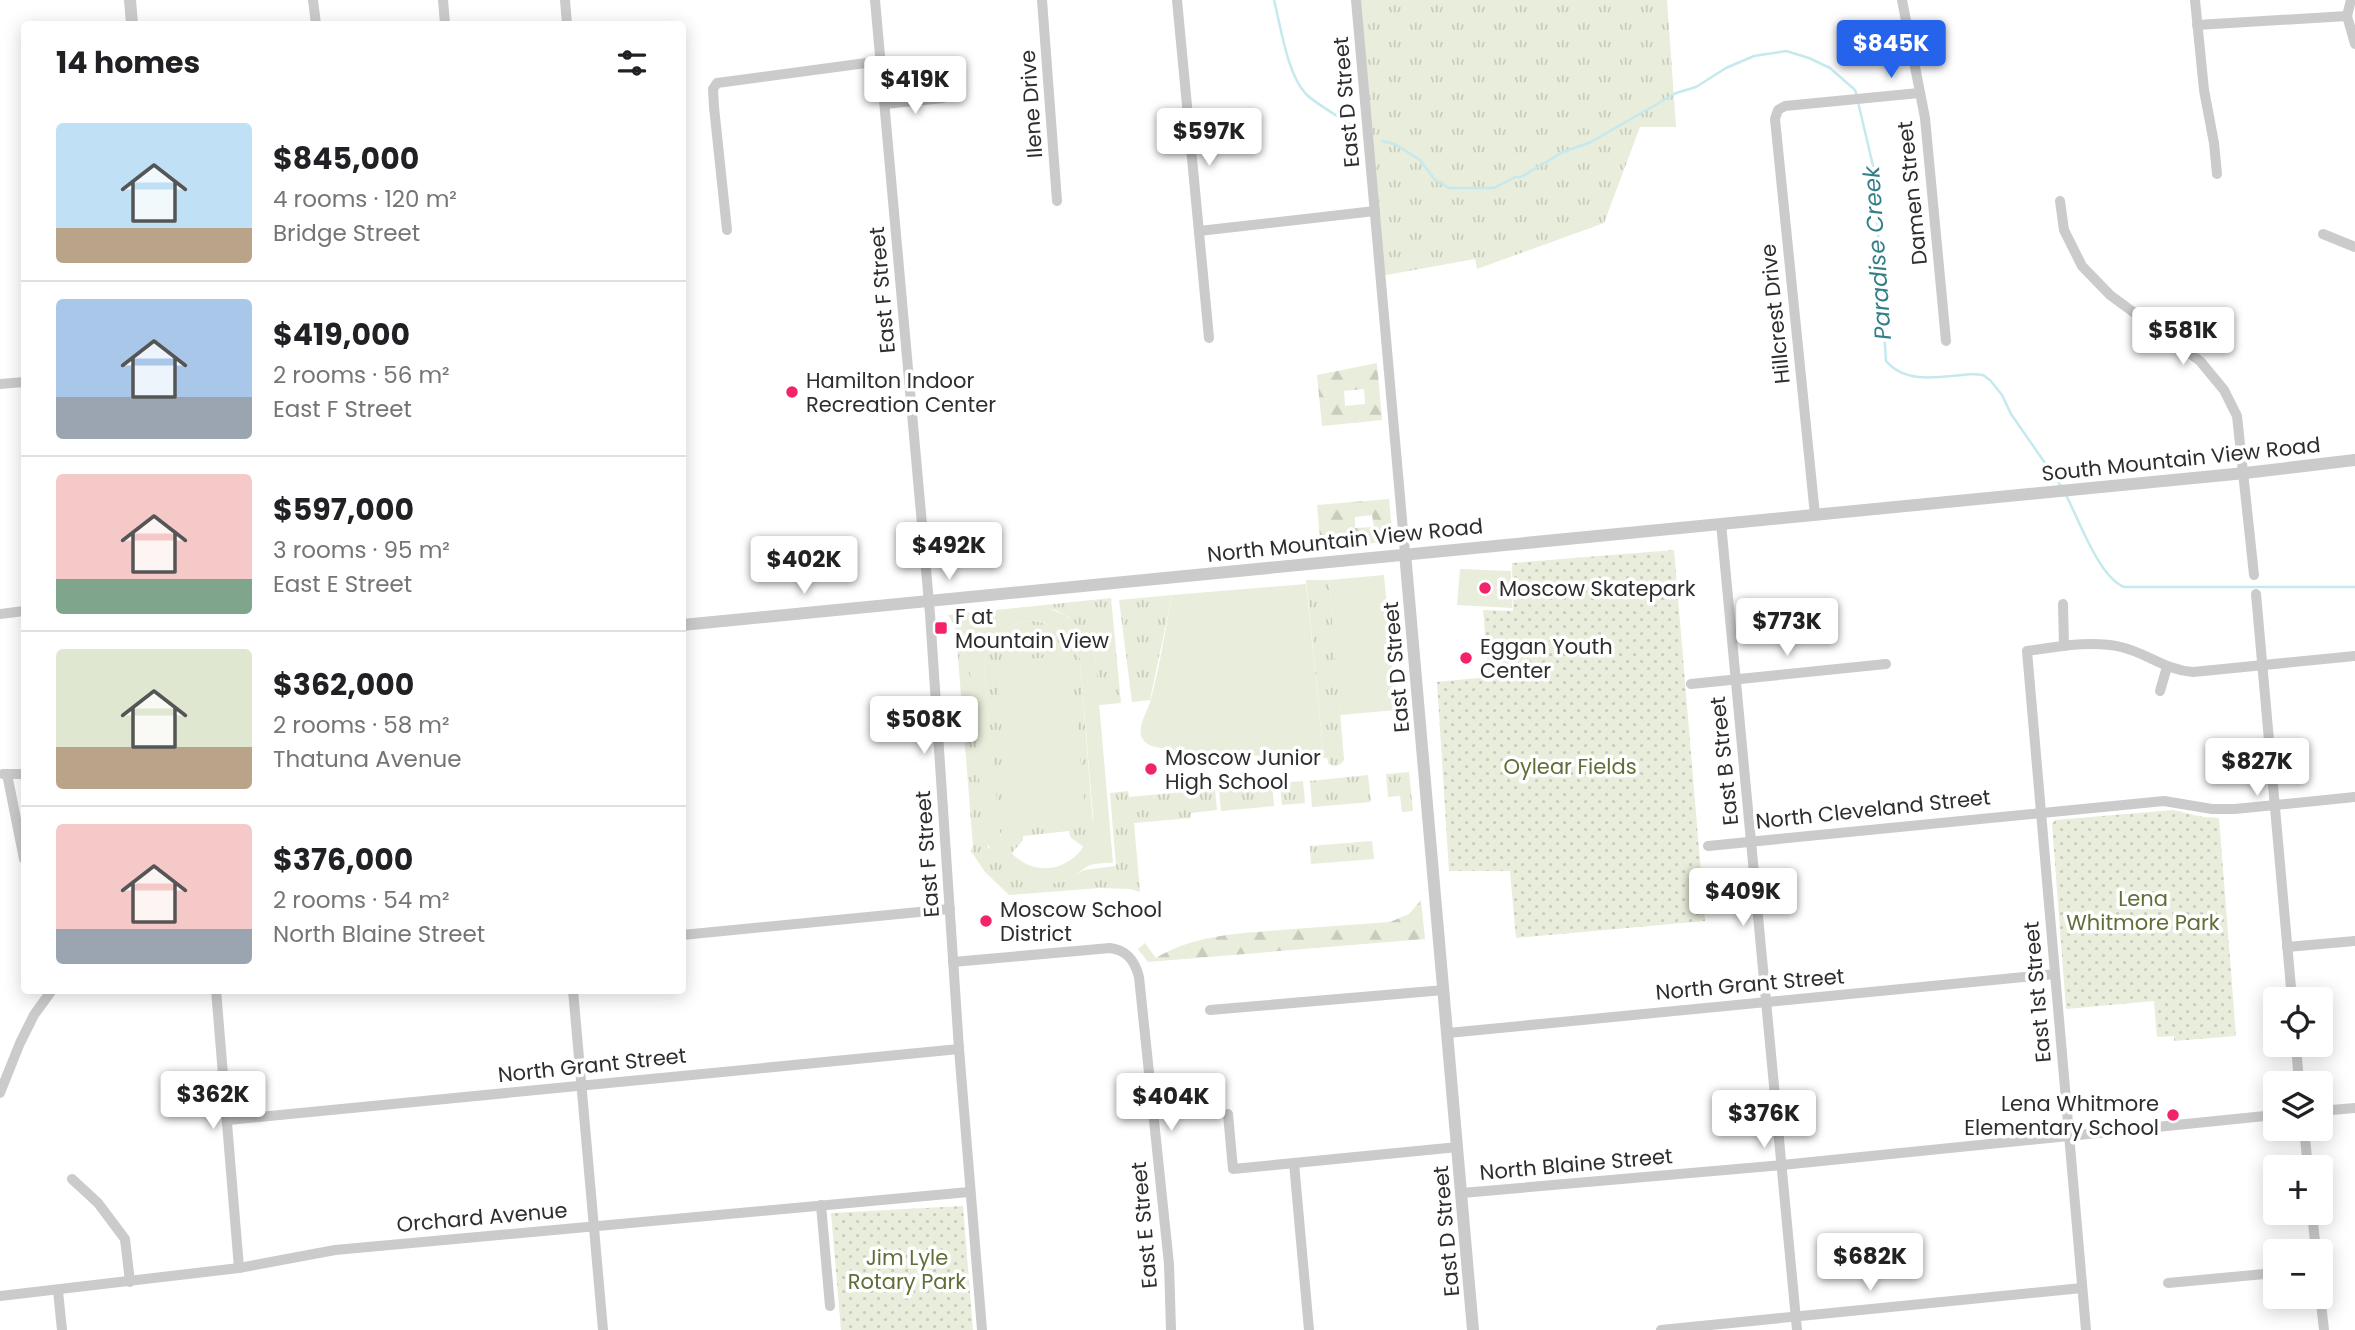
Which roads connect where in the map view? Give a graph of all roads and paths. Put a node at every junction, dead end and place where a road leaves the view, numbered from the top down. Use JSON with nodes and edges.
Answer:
{"nodes":[{"id":1,"x":130,"y":0,"type":"edge"},
{"id":2,"x":313,"y":0,"type":"edge"},
{"id":3,"x":443,"y":0,"type":"edge"},
{"id":4,"x":565,"y":0,"type":"edge"},
{"id":5,"x":875,"y":0,"type":"edge"},
{"id":6,"x":1177,"y":0,"type":"edge"},
{"id":7,"x":1356,"y":0,"type":"edge"},
{"id":8,"x":1902,"y":0,"type":"edge"},
{"id":9,"x":2195,"y":0,"type":"edge"},
{"id":10,"x":2351,"y":0,"type":"edge"},
{"id":11,"x":1042,"y":2,"type":"edge"},
{"id":12,"x":2347,"y":16,"type":"junction"},
{"id":13,"x":132,"y":21,"type":"edge"},
{"id":14,"x":316,"y":21,"type":"edge"},
{"id":15,"x":445,"y":21,"type":"edge"},
{"id":16,"x":568,"y":21,"type":"edge"},
{"id":17,"x":2197,"y":25,"type":"junction"},
{"id":18,"x":2355,"y":44,"type":"edge"},
{"id":19,"x":881,"y":61,"type":"junction"},
{"id":20,"x":1919,"y":93,"type":"junction"},
{"id":21,"x":943,"y":97,"type":"dead end"},
{"id":22,"x":885,"y":104,"type":"junction"},
{"id":23,"x":2217,"y":174,"type":"dead end"},
{"id":24,"x":1057,"y":201,"type":"dead end"},
{"id":25,"x":2060,"y":201,"type":"dead end"},
{"id":26,"x":1375,"y":211,"type":"junction"},
{"id":27,"x":727,"y":230,"type":"dead end"},
{"id":28,"x":1199,"y":231,"type":"junction"},
{"id":29,"x":2323,"y":234,"type":"dead end"},
{"id":30,"x":2355,"y":247,"type":"edge"},
{"id":31,"x":1209,"y":338,"type":"dead end"},
{"id":32,"x":1946,"y":341,"type":"dead end"},
{"id":33,"x":21,"y":382,"type":"edge"},
{"id":34,"x":0,"y":384,"type":"edge"},
{"id":35,"x":2355,"y":460,"type":"edge"},
{"id":36,"x":2245,"y":473,"type":"junction"},
{"id":37,"x":2012,"y":495,"type":"joint"},
{"id":38,"x":1815,"y":515,"type":"junction"},
{"id":39,"x":1721,"y":523,"type":"junction"},
{"id":40,"x":1405,"y":553,"type":"junction"},
{"id":41,"x":2254,"y":575,"type":"dead end"},
{"id":42,"x":2256,"y":594,"type":"dead end"},
{"id":43,"x":929,"y":600,"type":"junction"},
{"id":44,"x":2063,"y":604,"type":"dead end"},
{"id":45,"x":21,"y":611,"type":"edge"},
{"id":46,"x":0,"y":614,"type":"edge"},
{"id":47,"x":686,"y":625,"type":"edge"},
{"id":48,"x":2064,"y":646,"type":"junction"},
{"id":49,"x":2355,"y":656,"type":"edge"},
{"id":50,"x":1886,"y":664,"type":"dead end"},
{"id":51,"x":2262,"y":665,"type":"junction"},
{"id":52,"x":2167,"y":667,"type":"junction"},
{"id":53,"x":1735,"y":679,"type":"junction"},
{"id":54,"x":1690,"y":684,"type":"dead end"},
{"id":55,"x":2160,"y":691,"type":"dead end"},
{"id":56,"x":4,"y":774,"type":"edge"},
{"id":57,"x":2355,"y":797,"type":"edge"},
{"id":58,"x":2273,"y":805,"type":"junction"},
{"id":59,"x":2041,"y":812,"type":"junction"},
{"id":60,"x":1751,"y":841,"type":"junction"},
{"id":61,"x":21,"y":846,"type":"edge"},
{"id":62,"x":1708,"y":846,"type":"dead end"},
{"id":63,"x":950,"y":908,"type":"junction"},
{"id":64,"x":686,"y":935,"type":"edge"},
{"id":65,"x":2355,"y":941,"type":"edge"},
{"id":66,"x":2287,"y":947,"type":"junction"},
{"id":67,"x":953,"y":962,"type":"junction"},
{"id":68,"x":2055,"y":974,"type":"junction"},
{"id":69,"x":2291,"y":987,"type":"edge"},
{"id":70,"x":1444,"y":990,"type":"junction"},
{"id":71,"x":49,"y":994,"type":"edge"},
{"id":72,"x":216,"y":994,"type":"edge"},
{"id":73,"x":573,"y":994,"type":"edge"},
{"id":74,"x":1765,"y":1001,"type":"junction"},
{"id":75,"x":1210,"y":1010,"type":"dead end"},
{"id":76,"x":1448,"y":1033,"type":"junction"},
{"id":77,"x":959,"y":1049,"type":"junction"},
{"id":78,"x":5,"y":1068,"type":"edge"},
{"id":79,"x":581,"y":1085,"type":"junction"},
{"id":80,"x":0,"y":1093,"type":"edge"},
{"id":81,"x":2355,"y":1108,"type":"edge"},
{"id":82,"x":2333,"y":1110,"type":"edge"},
{"id":83,"x":1228,"y":1114,"type":"dead end"},
{"id":84,"x":2263,"y":1116,"type":"edge"},
{"id":85,"x":228,"y":1120,"type":"junction"},
{"id":86,"x":2069,"y":1135,"type":"junction"},
{"id":87,"x":1458,"y":1147,"type":"junction"},
{"id":88,"x":1294,"y":1163,"type":"junction"},
{"id":89,"x":1782,"y":1164,"type":"junction"},
{"id":90,"x":72,"y":1179,"type":"dead end"},
{"id":91,"x":969,"y":1192,"type":"junction"},
{"id":92,"x":1462,"y":1193,"type":"junction"},
{"id":93,"x":821,"y":1205,"type":"junction"},
{"id":94,"x":594,"y":1226,"type":"junction"},
{"id":95,"x":239,"y":1268,"type":"junction"},
{"id":96,"x":2263,"y":1274,"type":"edge"},
{"id":97,"x":130,"y":1282,"type":"junction"},
{"id":98,"x":2168,"y":1283,"type":"dead end"},
{"id":99,"x":2082,"y":1289,"type":"junction"},
{"id":100,"x":58,"y":1291,"type":"junction"},
{"id":101,"x":0,"y":1296,"type":"edge"},
{"id":102,"x":830,"y":1306,"type":"dead end"},
{"id":103,"x":2322,"y":1309,"type":"edge"},
{"id":104,"x":1796,"y":1317,"type":"junction"},
{"id":105,"x":62,"y":1330,"type":"edge"},
{"id":106,"x":603,"y":1330,"type":"edge"},
{"id":107,"x":982,"y":1330,"type":"edge"},
{"id":108,"x":1171,"y":1330,"type":"edge"},
{"id":109,"x":1309,"y":1330,"type":"edge"},
{"id":110,"x":1473,"y":1330,"type":"edge"},
{"id":111,"x":1661,"y":1330,"type":"edge"},
{"id":112,"x":1797,"y":1330,"type":"edge"},
{"id":113,"x":2086,"y":1330,"type":"edge"},
{"id":114,"x":2324,"y":1330,"type":"edge"}],
"edges":[{"from":1,"to":13,"type":"street"},
{"from":2,"to":14,"type":"street"},
{"from":3,"to":15,"type":"street"},
{"from":4,"to":16,"type":"street"},
{"from":5,"to":19,"type":"street","name":"East F Street"},
{"from":6,"to":28,"type":"street"},
{"from":7,"to":26,"type":"street","name":"East D Street"},
{"from":8,"to":20,"type":"street","name":"Damen Street"},
{"from":9,"to":17,"type":"street"},
{"from":10,"to":12,"type":"street"},
{"from":11,"to":24,"type":"street","name":"Ilene Drive"},
{"from":12,"to":17,"type":"street"},
{"from":12,"to":18,"type":"street"},
{"from":17,"to":23,"type":"street"},
{"from":19,"to":22,"type":"street","name":"East F Street"},
{"from":19,"to":27,"type":"street"},
{"from":20,"to":32,"type":"street","name":"Damen Street"},
{"from":20,"to":38,"type":"street","name":"Hillcrest Drive"},
{"from":21,"to":22,"type":"street"},
{"from":22,"to":43,"type":"street","name":"East F Street"},
{"from":25,"to":36,"type":"street"},
{"from":26,"to":28,"type":"street"},
{"from":26,"to":40,"type":"street","name":"East D Street"},
{"from":28,"to":31,"type":"street"},
{"from":29,"to":30,"type":"street"},
{"from":33,"to":34,"type":"street"},
{"from":35,"to":36,"type":"street","name":"South Mountain View Road"},
{"from":36,"to":37,"type":"street","name":"South Mountain View Road"},
{"from":36,"to":41,"type":"street"},
{"from":37,"to":38,"type":"street","name":"North Mountain View Road"},
{"from":38,"to":39,"type":"street","name":"North Mountain View Road"},
{"from":39,"to":40,"type":"street","name":"North Mountain View Road"},
{"from":39,"to":53,"type":"street","name":"East B Street"},
{"from":40,"to":43,"type":"street","name":"North Mountain View Road"},
{"from":40,"to":70,"type":"street","name":"East D Street"},
{"from":42,"to":51,"type":"street"},
{"from":43,"to":47,"type":"street","name":"North Mountain View Road"},
{"from":43,"to":63,"type":"street","name":"East F Street"},
{"from":44,"to":48,"type":"street"},
{"from":45,"to":46,"type":"street"},
{"from":48,"to":52,"type":"street"},
{"from":48,"to":59,"type":"street","name":"East 1st Street"},
{"from":49,"to":51,"type":"street"},
{"from":50,"to":53,"type":"street"},
{"from":51,"to":52,"type":"street"},
{"from":51,"to":58,"type":"street"},
{"from":52,"to":55,"type":"street"},
{"from":53,"to":54,"type":"street"},
{"from":53,"to":60,"type":"street","name":"East B Street"},
{"from":56,"to":61,"type":"street"},
{"from":57,"to":58,"type":"street","name":"North Cleveland Street"},
{"from":58,"to":59,"type":"street","name":"North Cleveland Street"},
{"from":58,"to":66,"type":"street"},
{"from":59,"to":60,"type":"street","name":"North Cleveland Street"},
{"from":59,"to":68,"type":"street","name":"East 1st Street"},
{"from":60,"to":62,"type":"street","name":"North Cleveland Street"},
{"from":60,"to":74,"type":"street","name":"East B Street"},
{"from":63,"to":64,"type":"street"},
{"from":63,"to":67,"type":"street","name":"East F Street"},
{"from":65,"to":66,"type":"street"},
{"from":66,"to":69,"type":"street"},
{"from":67,"to":77,"type":"street","name":"East F Street"},
{"from":67,"to":108,"type":"street","name":"East E Street"},
{"from":68,"to":74,"type":"street","name":"North Grant Street"},
{"from":68,"to":86,"type":"street","name":"East 1st Street"},
{"from":70,"to":75,"type":"street"},
{"from":70,"to":76,"type":"street","name":"East D Street"},
{"from":71,"to":78,"type":"street"},
{"from":72,"to":85,"type":"street"},
{"from":73,"to":79,"type":"street"},
{"from":74,"to":76,"type":"street","name":"North Grant Street"},
{"from":74,"to":89,"type":"street","name":"East B Street"},
{"from":76,"to":87,"type":"street","name":"East D Street"},
{"from":77,"to":79,"type":"street","name":"North Grant Street"},
{"from":77,"to":91,"type":"street","name":"East F Street"},
{"from":78,"to":80,"type":"street"},
{"from":79,"to":85,"type":"street","name":"North Grant Street"},
{"from":79,"to":94,"type":"street"},
{"from":81,"to":82,"type":"street"},
{"from":83,"to":88,"type":"street","name":"North Blaine Street"},
{"from":84,"to":86,"type":"street","name":"North Blaine Street"},
{"from":85,"to":95,"type":"street"},
{"from":86,"to":89,"type":"street","name":"North Blaine Street"},
{"from":86,"to":99,"type":"street","name":"East 1st Street"},
{"from":87,"to":88,"type":"street","name":"North Blaine Street"},
{"from":87,"to":92,"type":"street","name":"East D Street"},
{"from":88,"to":109,"type":"street"},
{"from":89,"to":92,"type":"street","name":"North Blaine Street"},
{"from":89,"to":104,"type":"street","name":"East B Street"},
{"from":90,"to":97,"type":"street"},
{"from":91,"to":93,"type":"street","name":"Orchard Avenue"},
{"from":91,"to":107,"type":"street","name":"East F Street"},
{"from":92,"to":110,"type":"street","name":"East D Street"},
{"from":93,"to":94,"type":"street","name":"Orchard Avenue"},
{"from":93,"to":102,"type":"street"},
{"from":94,"to":95,"type":"street","name":"Orchard Avenue"},
{"from":94,"to":106,"type":"street"},
{"from":95,"to":97,"type":"street","name":"Orchard Avenue"},
{"from":96,"to":98,"type":"street"},
{"from":97,"to":100,"type":"street","name":"Orchard Avenue"},
{"from":99,"to":104,"type":"street"},
{"from":99,"to":113,"type":"street","name":"East 1st Street"},
{"from":100,"to":101,"type":"street","name":"Orchard Avenue"},
{"from":100,"to":105,"type":"street"},
{"from":103,"to":114,"type":"street"},
{"from":104,"to":111,"type":"street"},
{"from":104,"to":112,"type":"street","name":"East B Street"}]}
